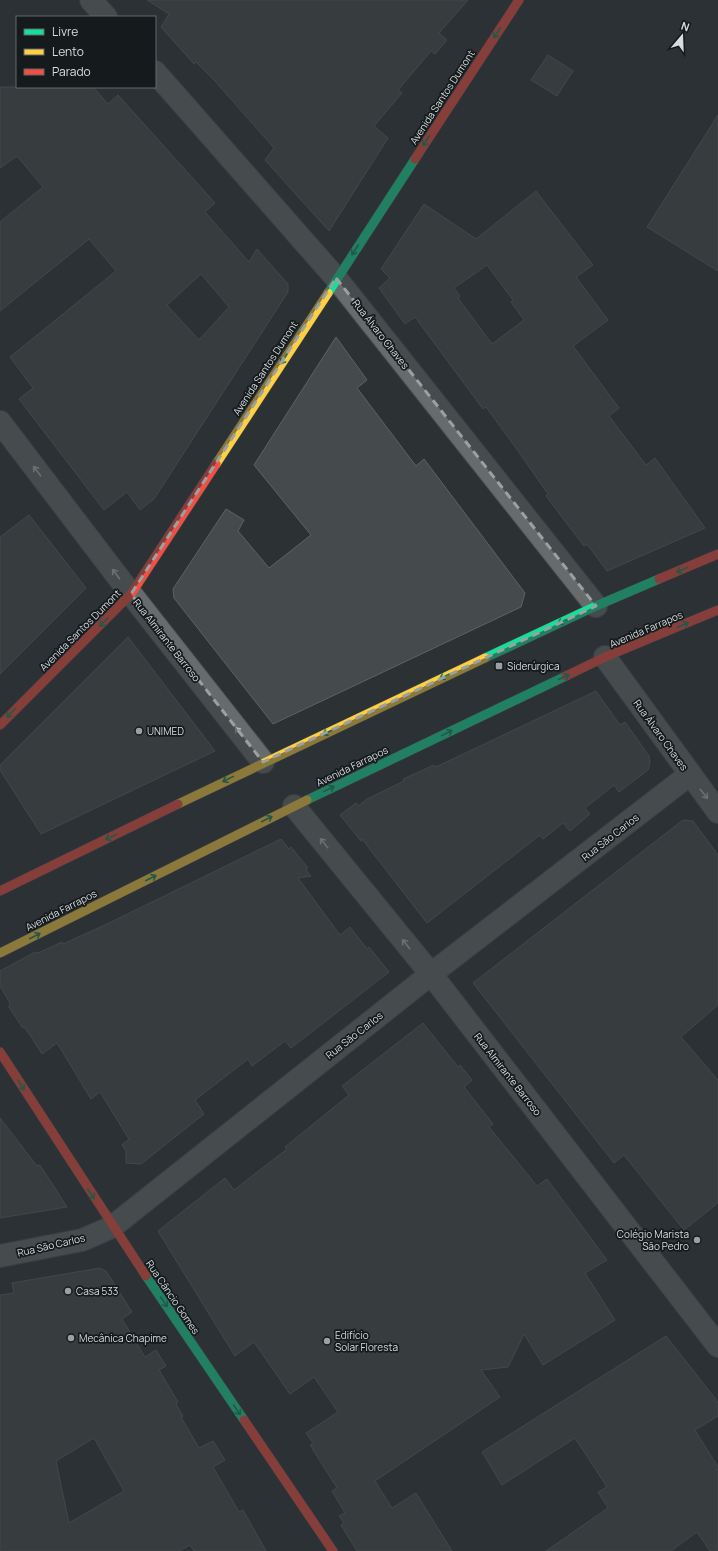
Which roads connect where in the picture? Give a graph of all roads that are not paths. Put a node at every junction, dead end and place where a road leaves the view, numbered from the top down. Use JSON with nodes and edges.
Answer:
{"nodes":[{"id":1,"x":92,"y":0,"type":"edge"},
{"id":2,"x":519,"y":0,"type":"edge"},
{"id":3,"x":105,"y":16,"type":"edge"},
{"id":4,"x":156,"y":73,"type":"edge"},
{"id":5,"x":336,"y":278,"type":"junction"},
{"id":6,"x":0,"y":422,"type":"edge"},
{"id":7,"x":718,"y":554,"type":"edge"},
{"id":8,"x":132,"y":594,"type":"junction"},
{"id":9,"x":596,"y":606,"type":"junction"},
{"id":10,"x":718,"y":610,"type":"edge"},
{"id":11,"x":605,"y":658,"type":"junction"},
{"id":12,"x":0,"y":725,"type":"edge"},
{"id":13,"x":263,"y":762,"type":"junction"},
{"id":14,"x":689,"y":775,"type":"junction"},
{"id":15,"x":294,"y":806,"type":"junction"},
{"id":16,"x":718,"y":812,"type":"edge"},
{"id":17,"x":0,"y":891,"type":"edge"},
{"id":18,"x":0,"y":953,"type":"edge"},
{"id":19,"x":431,"y":974,"type":"junction"},
{"id":20,"x":0,"y":1052,"type":"edge"},
{"id":21,"x":112,"y":1227,"type":"junction"},
{"id":22,"x":0,"y":1256,"type":"edge"},
{"id":23,"x":718,"y":1346,"type":"edge"},
{"id":24,"x":333,"y":1551,"type":"edge"}],
"edges":[{"from":1,"to":3,"type":"street"},
{"from":2,"to":5,"type":"main road","name":"Avenida Santos Dumont","one_way":true},
{"from":4,"to":5,"type":"street","name":"Rua Álvaro Chaves"},
{"from":5,"to":8,"type":"main road","name":"Avenida Santos Dumont","one_way":true},
{"from":5,"to":9,"type":"street","name":"Rua Álvaro Chaves"},
{"from":8,"to":6,"type":"street","name":"Rua Almirante Barroso","one_way":true},
{"from":7,"to":9,"type":"main road","one_way":true},
{"from":8,"to":12,"type":"main road","name":"Avenida Santos Dumont","one_way":true},
{"from":13,"to":8,"type":"street","name":"Rua Almirante Barroso","one_way":true},
{"from":9,"to":13,"type":"main road","one_way":true},
{"from":11,"to":10,"type":"main road","name":"Avenida Farrapos","one_way":true},
{"from":11,"to":14,"type":"street","name":"Rua Álvaro Chaves"},
{"from":15,"to":11,"type":"main road","name":"Avenida Farrapos","one_way":true},
{"from":13,"to":17,"type":"main road","one_way":true},
{"from":14,"to":16,"type":"street","name":"Rua Álvaro Chaves","one_way":true},
{"from":14,"to":19,"type":"street","name":"Rua São Carlos"},
{"from":18,"to":15,"type":"main road","name":"Avenida Farrapos","one_way":true},
{"from":19,"to":15,"type":"street","name":"Rua Almirante Barroso","one_way":true},
{"from":19,"to":21,"type":"street","name":"Rua São Carlos"},
{"from":19,"to":23,"type":"street","name":"Rua Almirante Barroso"},
{"from":20,"to":21,"type":"main road","name":"Rua Câncio Gomes","one_way":true},
{"from":21,"to":22,"type":"street","name":"Rua São Carlos"},
{"from":21,"to":24,"type":"main road","name":"Rua Câncio Gomes","one_way":true}]}
